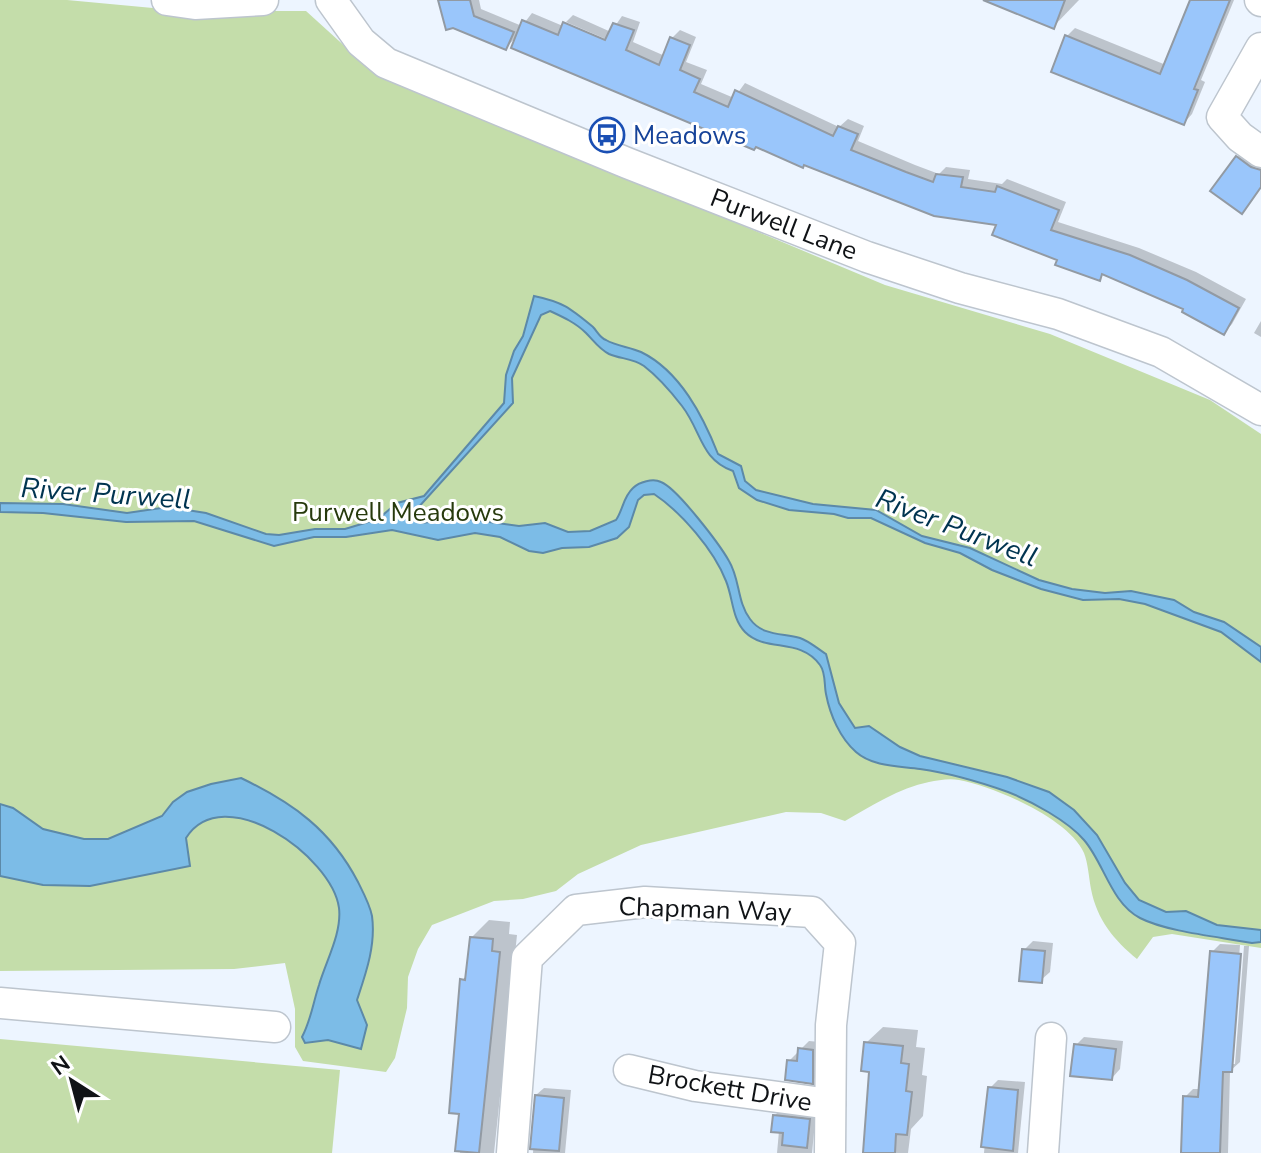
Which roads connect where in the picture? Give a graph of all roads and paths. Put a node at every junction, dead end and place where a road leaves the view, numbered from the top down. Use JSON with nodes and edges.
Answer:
{"nodes":[{"id":1,"x":167,"y":0,"type":"edge"},
{"id":2,"x":263,"y":0,"type":"edge"},
{"id":3,"x":331,"y":0,"type":"edge"},
{"id":4,"x":1261,"y":48,"type":"edge"},
{"id":5,"x":1261,"y":152,"type":"edge"},
{"id":6,"x":1261,"y":410,"type":"edge"},
{"id":7,"x":812,"y":912,"type":"joint"},
{"id":8,"x":0,"y":1003,"type":"edge"},
{"id":9,"x":275,"y":1027,"type":"dead end"},
{"id":10,"x":1051,"y":1038,"type":"dead end"},
{"id":11,"x":629,"y":1070,"type":"dead end"},
{"id":12,"x":830,"y":1104,"type":"junction"},
{"id":13,"x":512,"y":1153,"type":"edge"},
{"id":14,"x":830,"y":1153,"type":"edge"},
{"id":15,"x":1043,"y":1153,"type":"edge"}],
"edges":[{"from":1,"to":2,"type":"street"},
{"from":3,"to":6,"type":"street","name":"Purwell Lane"},
{"from":4,"to":5,"type":"street"},
{"from":7,"to":12,"type":"street","name":"Brockett Drive"},
{"from":7,"to":13,"type":"street","name":"Chapman Way"},
{"from":8,"to":9,"type":"street"},
{"from":10,"to":15,"type":"street"},
{"from":11,"to":12,"type":"street","name":"Brockett Drive"},
{"from":12,"to":14,"type":"street","name":"Brockett Drive"}]}
